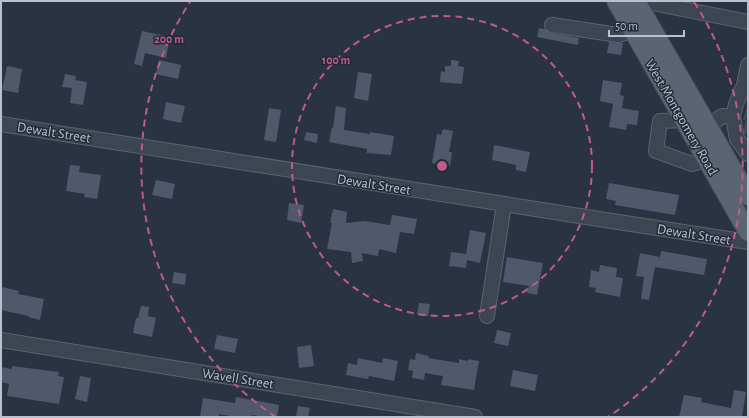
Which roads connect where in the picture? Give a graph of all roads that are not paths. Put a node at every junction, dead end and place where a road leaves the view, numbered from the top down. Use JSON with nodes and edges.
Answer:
{"nodes":[{"id":1,"x":616,"y":1,"type":"edge"},
{"id":2,"x":636,"y":1,"type":"edge"},
{"id":3,"x":642,"y":1,"type":"edge"},
{"id":4,"x":748,"y":22,"type":"edge"},
{"id":5,"x":552,"y":25,"type":"dead end"},
{"id":6,"x":633,"y":31,"type":"junction"},
{"id":7,"x":748,"y":65,"type":"edge"},
{"id":8,"x":745,"y":92,"type":"edge"},
{"id":9,"x":738,"y":119,"type":"junction"},
{"id":10,"x":684,"y":120,"type":"junction"},
{"id":11,"x":1,"y":124,"type":"edge"},
{"id":12,"x":708,"y":127,"type":"junction"},
{"id":13,"x":748,"y":154,"type":"edge"},
{"id":14,"x":707,"y":160,"type":"junction"},
{"id":15,"x":746,"y":186,"type":"edge"},
{"id":16,"x":504,"y":204,"type":"junction"},
{"id":17,"x":748,"y":232,"type":"edge"},
{"id":18,"x":748,"y":242,"type":"edge"},
{"id":19,"x":487,"y":316,"type":"dead end"},
{"id":20,"x":1,"y":340,"type":"edge"},
{"id":21,"x":475,"y":417,"type":"edge"}],
"edges":[{"from":1,"to":6,"type":"main road","name":"West Montgomery Road"},
{"from":2,"to":12,"type":"main road","name":"West Montgomery Road"},
{"from":3,"to":4,"type":"street"},
{"from":5,"to":6,"type":"street"},
{"from":6,"to":10,"type":"main road","name":"West Montgomery Road"},
{"from":7,"to":8,"type":"street"},
{"from":8,"to":9,"type":"street"},
{"from":9,"to":12,"type":"street"},
{"from":9,"to":13,"type":"street"},
{"from":10,"to":14,"type":"main road","name":"West Montgomery Road"},
{"from":10,"to":14,"type":"street"},
{"from":11,"to":16,"type":"street","name":"Dewalt Street"},
{"from":12,"to":15,"type":"main road","name":"West Montgomery Road"},
{"from":14,"to":17,"type":"main road","name":"West Montgomery Road"},
{"from":16,"to":18,"type":"street","name":"Dewalt Street"},
{"from":16,"to":19,"type":"street"},
{"from":20,"to":21,"type":"street","name":"Wavell Street"}]}
